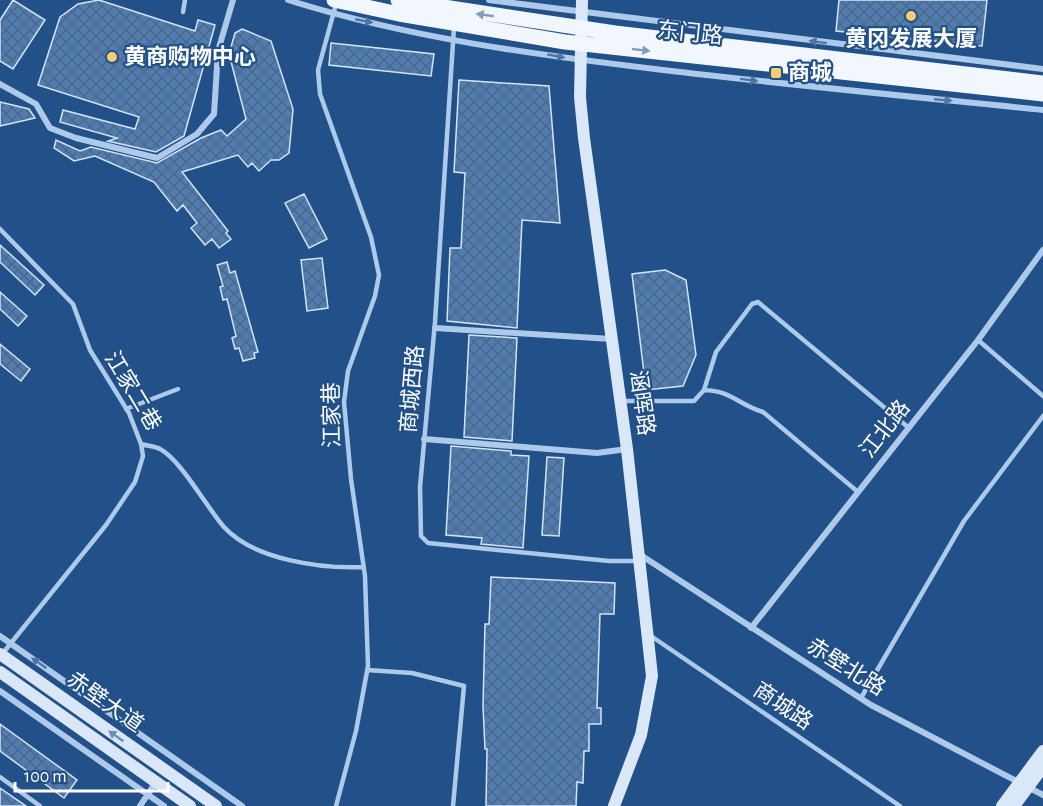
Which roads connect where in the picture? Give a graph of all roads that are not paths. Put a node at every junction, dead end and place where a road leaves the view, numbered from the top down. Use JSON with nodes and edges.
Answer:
{"nodes":[{"id":1,"x":185,"y":0,"type":"edge"},
{"id":2,"x":233,"y":0,"type":"edge"},
{"id":3,"x":288,"y":0,"type":"edge"},
{"id":4,"x":398,"y":0,"type":"edge"},
{"id":5,"x":489,"y":0,"type":"edge"},
{"id":6,"x":335,"y":5,"type":"edge"},
{"id":7,"x":582,"y":6,"type":"edge"},
{"id":8,"x":183,"y":12,"type":"dead end"},
{"id":9,"x":454,"y":23,"type":"junction"},
{"id":10,"x":581,"y":36,"type":"junction"},
{"id":11,"x":453,"y":39,"type":"junction"},
{"id":12,"x":580,"y":60,"type":"junction"},
{"id":13,"x":1043,"y":69,"type":"edge"},
{"id":14,"x":1043,"y":83,"type":"edge"},
{"id":15,"x":0,"y":84,"type":"edge"},
{"id":16,"x":1043,"y":94,"type":"edge"},
{"id":17,"x":1043,"y":110,"type":"edge"},
{"id":18,"x":0,"y":229,"type":"edge"},
{"id":19,"x":1043,"y":250,"type":"edge"},
{"id":20,"x":435,"y":328,"type":"junction"},
{"id":21,"x":612,"y":339,"type":"junction"},
{"id":22,"x":978,"y":340,"type":"junction"},
{"id":23,"x":178,"y":389,"type":"dead end"},
{"id":24,"x":704,"y":390,"type":"junction"},
{"id":25,"x":1043,"y":396,"type":"edge"},
{"id":26,"x":621,"y":401,"type":"junction"},
{"id":27,"x":126,"y":409,"type":"junction"},
{"id":28,"x":1043,"y":416,"type":"edge"},
{"id":29,"x":909,"y":428,"type":"junction"},
{"id":30,"x":424,"y":439,"type":"junction"},
{"id":31,"x":141,"y":444,"type":"junction"},
{"id":32,"x":627,"y":449,"type":"junction"},
{"id":33,"x":858,"y":492,"type":"junction"},
{"id":34,"x":639,"y":557,"type":"junction"},
{"id":35,"x":364,"y":567,"type":"junction"},
{"id":36,"x":751,"y":628,"type":"junction"},
{"id":37,"x":648,"y":634,"type":"junction"},
{"id":38,"x":0,"y":636,"type":"edge"},
{"id":39,"x":11,"y":643,"type":"junction"},
{"id":40,"x":1,"y":654,"type":"edge"},
{"id":41,"x":367,"y":670,"type":"junction"},
{"id":42,"x":0,"y":672,"type":"edge"},
{"id":43,"x":0,"y":691,"type":"edge"},
{"id":44,"x":861,"y":698,"type":"junction"},
{"id":45,"x":1043,"y":751,"type":"edge"},
{"id":46,"x":1043,"y":767,"type":"edge"},
{"id":47,"x":0,"y":777,"type":"edge"},
{"id":48,"x":156,"y":782,"type":"junction"},
{"id":49,"x":1024,"y":785,"type":"junction"},
{"id":50,"x":148,"y":795,"type":"junction"},
{"id":51,"x":1043,"y":795,"type":"edge"},
{"id":52,"x":40,"y":806,"type":"edge"},
{"id":53,"x":140,"y":806,"type":"edge"},
{"id":54,"x":164,"y":806,"type":"edge"},
{"id":55,"x":190,"y":806,"type":"edge"},
{"id":56,"x":216,"y":806,"type":"edge"},
{"id":57,"x":242,"y":806,"type":"edge"},
{"id":58,"x":336,"y":806,"type":"edge"},
{"id":59,"x":453,"y":806,"type":"edge"},
{"id":60,"x":614,"y":806,"type":"edge"},
{"id":61,"x":900,"y":806,"type":"edge"},
{"id":62,"x":1002,"y":806,"type":"edge"},
{"id":63,"x":1014,"y":806,"type":"edge"}],
"edges":[{"from":1,"to":8,"type":"lane"},
{"from":2,"to":15,"type":"street"},
{"from":3,"to":6,"type":"street"},
{"from":10,"to":4,"type":"main road","name":"东门路","one_way":true},
{"from":5,"to":7,"type":"street"},
{"from":6,"to":9,"type":"main road","name":"东门路"},
{"from":6,"to":11,"type":"street","one_way":true},
{"from":6,"to":35,"type":"lane","name":"江家巷"},
{"from":7,"to":10,"type":"street","name":"涵晖路"},
{"from":13,"to":7,"type":"street","one_way":true},
{"from":9,"to":10,"type":"main road","name":"东门路"},
{"from":9,"to":11,"type":"lane","name":"商城西路"},
{"from":10,"to":12,"type":"street","name":"涵晖路"},
{"from":10,"to":14,"type":"main road","name":"东门路"},
{"from":10,"to":16,"type":"main road","name":"东门路","one_way":true},
{"from":11,"to":12,"type":"street","one_way":true},
{"from":11,"to":20,"type":"lane","name":"商城西路"},
{"from":12,"to":17,"type":"street","one_way":true},
{"from":12,"to":21,"type":"street","name":"涵晖路"},
{"from":18,"to":27,"type":"lane","name":"江家二巷"},
{"from":19,"to":22,"type":"street","name":"江北路"},
{"from":20,"to":21,"type":"street"},
{"from":20,"to":30,"type":"lane","name":"商城西路"},
{"from":21,"to":26,"type":"street","name":"涵晖路"},
{"from":22,"to":25,"type":"lane"},
{"from":22,"to":29,"type":"street","name":"江北路"},
{"from":23,"to":27,"type":"lane"},
{"from":24,"to":26,"type":"lane"},
{"from":24,"to":29,"type":"lane"},
{"from":24,"to":33,"type":"lane"},
{"from":26,"to":32,"type":"street","name":"涵晖路"},
{"from":27,"to":31,"type":"lane","name":"江家二巷"},
{"from":28,"to":44,"type":"lane"},
{"from":29,"to":33,"type":"street","name":"江北路"},
{"from":30,"to":32,"type":"street"},
{"from":30,"to":34,"type":"lane","name":"商城西路"},
{"from":31,"to":35,"type":"lane","name":"江家二巷"},
{"from":31,"to":39,"type":"lane"},
{"from":32,"to":34,"type":"street","name":"涵晖路"},
{"from":33,"to":36,"type":"street","name":"江北路"},
{"from":34,"to":36,"type":"street","name":"赤壁北路"},
{"from":34,"to":37,"type":"street","name":"涵晖路"},
{"from":35,"to":41,"type":"lane","name":"江家巷"},
{"from":36,"to":44,"type":"street","name":"赤壁北路"},
{"from":37,"to":60,"type":"street","name":"涵晖路"},
{"from":37,"to":61,"type":"lane","name":"商城路"},
{"from":38,"to":39,"type":"street"},
{"from":39,"to":40,"type":"lane"},
{"from":57,"to":39,"type":"street","one_way":true},
{"from":56,"to":40,"type":"street","name":"赤壁大道","one_way":true},
{"from":41,"to":58,"type":"lane","name":"江家巷"},
{"from":41,"to":59,"type":"lane"},
{"from":42,"to":48,"type":"street","name":"赤壁大道"},
{"from":43,"to":50,"type":"street"},
{"from":44,"to":49,"type":"street","name":"赤壁北路"},
{"from":45,"to":49,"type":"street"},
{"from":46,"to":49,"type":"street"},
{"from":47,"to":52,"type":"lane"},
{"from":48,"to":50,"type":"street"},
{"from":48,"to":55,"type":"street","name":"赤壁大道"},
{"from":49,"to":51,"type":"street","name":"赤壁北路"},
{"from":49,"to":62,"type":"street"},
{"from":49,"to":63,"type":"street"},
{"from":50,"to":53,"type":"street"},
{"from":50,"to":54,"type":"street"}]}
